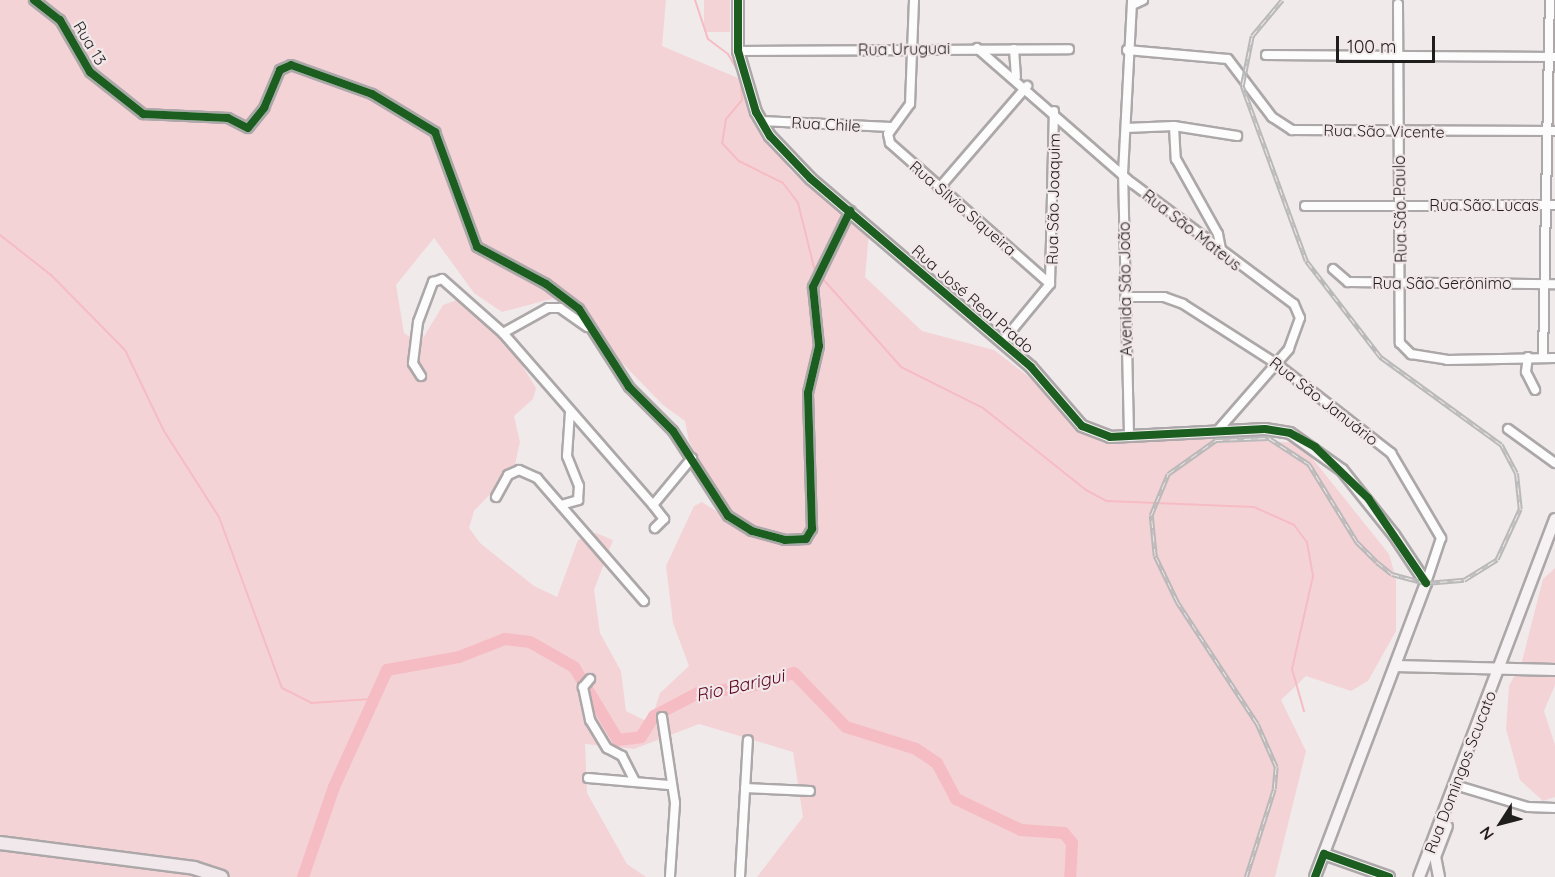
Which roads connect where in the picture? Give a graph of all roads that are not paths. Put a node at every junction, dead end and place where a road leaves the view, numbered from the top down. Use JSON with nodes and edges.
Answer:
{"nodes":[{"id":1,"x":34,"y":0,"type":"edge"},
{"id":2,"x":738,"y":0,"type":"edge"},
{"id":3,"x":914,"y":0,"type":"edge"},
{"id":4,"x":1143,"y":0,"type":"edge"},
{"id":5,"x":1550,"y":0,"type":"edge"},
{"id":6,"x":1132,"y":2,"type":"edge"},
{"id":7,"x":1398,"y":4,"type":"dead end"},
{"id":8,"x":910,"y":48,"type":"junction"},
{"id":9,"x":977,"y":48,"type":"junction"},
{"id":10,"x":1014,"y":49,"type":"junction"},
{"id":11,"x":1069,"y":49,"type":"dead end"},
{"id":12,"x":1127,"y":50,"type":"junction"},
{"id":13,"x":738,"y":51,"type":"junction"},
{"id":14,"x":1266,"y":55,"type":"dead end"},
{"id":15,"x":1401,"y":55,"type":"junction"},
{"id":16,"x":1552,"y":57,"type":"edge"},
{"id":17,"x":1016,"y":77,"type":"junction"},
{"id":18,"x":1027,"y":86,"type":"junction"},
{"id":19,"x":1054,"y":111,"type":"junction"},
{"id":20,"x":762,"y":122,"type":"junction"},
{"id":21,"x":1174,"y":126,"type":"junction"},
{"id":22,"x":891,"y":128,"type":"junction"},
{"id":23,"x":1126,"y":128,"type":"junction"},
{"id":24,"x":1551,"y":131,"type":"edge"},
{"id":25,"x":1398,"y":132,"type":"junction"},
{"id":26,"x":1237,"y":136,"type":"dead end"},
{"id":27,"x":1123,"y":174,"type":"junction"},
{"id":28,"x":939,"y":188,"type":"junction"},
{"id":29,"x":1400,"y":205,"type":"junction"},
{"id":30,"x":1552,"y":205,"type":"edge"},
{"id":31,"x":1305,"y":206,"type":"dead end"},
{"id":32,"x":850,"y":211,"type":"junction"},
{"id":33,"x":1222,"y":255,"type":"junction"},
{"id":34,"x":1333,"y":269,"type":"dead end"},
{"id":35,"x":1545,"y":283,"type":"junction"},
{"id":36,"x":1050,"y":284,"type":"junction"},
{"id":37,"x":1401,"y":284,"type":"junction"},
{"id":38,"x":1555,"y":284,"type":"edge"},
{"id":39,"x":1125,"y":297,"type":"junction"},
{"id":40,"x":593,"y":332,"type":"junction"},
{"id":41,"x":503,"y":333,"type":"junction"},
{"id":42,"x":1003,"y":341,"type":"junction"},
{"id":43,"x":1528,"y":357,"type":"junction"},
{"id":44,"x":1543,"y":358,"type":"junction"},
{"id":45,"x":1555,"y":358,"type":"edge"},
{"id":46,"x":1277,"y":364,"type":"junction"},
{"id":47,"x":422,"y":376,"type":"dead end"},
{"id":48,"x":1535,"y":390,"type":"dead end"},
{"id":49,"x":570,"y":412,"type":"junction"},
{"id":50,"x":1508,"y":429,"type":"dead end"},
{"id":51,"x":1218,"y":430,"type":"junction"},
{"id":52,"x":1129,"y":434,"type":"junction"},
{"id":53,"x":692,"y":458,"type":"junction"},
{"id":54,"x":1555,"y":463,"type":"edge"},
{"id":55,"x":496,"y":497,"type":"dead end"},
{"id":56,"x":561,"y":505,"type":"junction"},
{"id":57,"x":653,"y":505,"type":"junction"},
{"id":58,"x":1555,"y":519,"type":"edge"},
{"id":59,"x":655,"y":528,"type":"dead end"},
{"id":60,"x":1426,"y":584,"type":"junction"},
{"id":61,"x":644,"y":601,"type":"dead end"},
{"id":62,"x":1395,"y":666,"type":"junction"},
{"id":63,"x":1502,"y":670,"type":"junction"},
{"id":64,"x":1555,"y":670,"type":"edge"},
{"id":65,"x":590,"y":678,"type":"dead end"},
{"id":66,"x":662,"y":717,"type":"dead end"},
{"id":67,"x":748,"y":740,"type":"dead end"},
{"id":68,"x":588,"y":778,"type":"dead end"},
{"id":69,"x":635,"y":782,"type":"junction"},
{"id":70,"x":669,"y":785,"type":"junction"},
{"id":71,"x":1458,"y":786,"type":"junction"},
{"id":72,"x":745,"y":788,"type":"junction"},
{"id":73,"x":810,"y":791,"type":"dead end"},
{"id":74,"x":1555,"y":808,"type":"edge"},
{"id":75,"x":0,"y":843,"type":"edge"},
{"id":76,"x":1324,"y":854,"type":"junction"},
{"id":77,"x":222,"y":877,"type":"edge"},
{"id":78,"x":670,"y":877,"type":"edge"},
{"id":79,"x":740,"y":877,"type":"edge"},
{"id":80,"x":1315,"y":877,"type":"edge"},
{"id":81,"x":1389,"y":877,"type":"edge"},
{"id":82,"x":1419,"y":877,"type":"edge"},
{"id":83,"x":1439,"y":877,"type":"edge"}],
"edges":[{"from":1,"to":40,"type":"street","name":"Rua 13"},
{"from":2,"to":13,"type":"street","name":"Rua José Real Prado"},
{"from":3,"to":8,"type":"street"},
{"from":4,"to":6,"type":"street"},
{"from":5,"to":16,"type":"street"},
{"from":6,"to":12,"type":"street","name":"Avenida São João"},
{"from":7,"to":15,"type":"street","name":"Rua São Paulo"},
{"from":8,"to":9,"type":"street","name":"Rua Uruguai"},
{"from":8,"to":13,"type":"street","name":"Rua Uruguai"},
{"from":8,"to":22,"type":"street"},
{"from":9,"to":10,"type":"street","name":"Rua Uruguai"},
{"from":9,"to":17,"type":"street","name":"Rua São Mateus"},
{"from":10,"to":11,"type":"street","name":"Rua Uruguai"},
{"from":10,"to":17,"type":"street"},
{"from":12,"to":23,"type":"street","name":"Avenida São João"},
{"from":12,"to":25,"type":"street","name":"Rua São Vicente"},
{"from":13,"to":20,"type":"street","name":"Rua José Real Prado"},
{"from":14,"to":15,"type":"street"},
{"from":15,"to":16,"type":"street"},
{"from":15,"to":25,"type":"street","name":"Rua São Paulo"},
{"from":16,"to":24,"type":"street"},
{"from":17,"to":18,"type":"street","name":"Rua São Mateus"},
{"from":18,"to":19,"type":"street","name":"Rua São Mateus"},
{"from":18,"to":28,"type":"street"},
{"from":19,"to":27,"type":"street","name":"Rua São Mateus"},
{"from":19,"to":36,"type":"street","name":"Rua São Joaquim"},
{"from":20,"to":22,"type":"street","name":"Rua Chile"},
{"from":20,"to":32,"type":"street","name":"Rua José Real Prado"},
{"from":21,"to":23,"type":"street"},
{"from":21,"to":26,"type":"street"},
{"from":21,"to":33,"type":"street"},
{"from":22,"to":28,"type":"street","name":"Rua Sílvio Siqueira"},
{"from":23,"to":27,"type":"street","name":"Avenida São João"},
{"from":24,"to":25,"type":"street","name":"Rua São Vicente"},
{"from":24,"to":30,"type":"street"},
{"from":25,"to":29,"type":"street","name":"Rua São Paulo"},
{"from":27,"to":33,"type":"street","name":"Rua São Mateus"},
{"from":27,"to":39,"type":"street","name":"Avenida São João"},
{"from":28,"to":36,"type":"street","name":"Rua Sílvio Siqueira"},
{"from":29,"to":30,"type":"street","name":"Rua São Lucas"},
{"from":29,"to":31,"type":"street","name":"Rua São Lucas"},
{"from":29,"to":37,"type":"street","name":"Rua São Paulo"},
{"from":30,"to":35,"type":"street"},
{"from":32,"to":42,"type":"street","name":"Rua José Real Prado"},
{"from":32,"to":53,"type":"street"},
{"from":33,"to":46,"type":"street","name":"Rua São Mateus"},
{"from":34,"to":37,"type":"street","name":"Rua São Gerônimo"},
{"from":35,"to":37,"type":"street","name":"Rua São Gerônimo"},
{"from":35,"to":38,"type":"street","name":"Rua São Gerônimo"},
{"from":35,"to":44,"type":"street"},
{"from":36,"to":42,"type":"street","name":"Rua São Joaquim"},
{"from":37,"to":43,"type":"street","name":"Rua São Paulo"},
{"from":39,"to":46,"type":"street","name":"Rua São Januário"},
{"from":39,"to":52,"type":"street","name":"Avenida São João"},
{"from":40,"to":41,"type":"street"},
{"from":40,"to":53,"type":"street"},
{"from":41,"to":47,"type":"street"},
{"from":41,"to":49,"type":"street"},
{"from":42,"to":52,"type":"street","name":"Rua José Real Prado"},
{"from":43,"to":44,"type":"street"},
{"from":43,"to":48,"type":"street"},
{"from":44,"to":45,"type":"street"},
{"from":46,"to":51,"type":"street","name":"Rua São Mateus"},
{"from":46,"to":60,"type":"street","name":"Rua São Januário"},
{"from":49,"to":56,"type":"street"},
{"from":49,"to":57,"type":"street"},
{"from":50,"to":54,"type":"street"},
{"from":51,"to":52,"type":"street","name":"Rua José Real Prado"},
{"from":51,"to":60,"type":"street","name":"Rua José Real Prado"},
{"from":53,"to":57,"type":"street"},
{"from":55,"to":56,"type":"street"},
{"from":56,"to":61,"type":"street"},
{"from":57,"to":59,"type":"street"},
{"from":58,"to":63,"type":"street","name":"Rua Domingos Scucato"},
{"from":60,"to":62,"type":"street"},
{"from":62,"to":63,"type":"street"},
{"from":62,"to":76,"type":"street"},
{"from":63,"to":64,"type":"street"},
{"from":63,"to":71,"type":"street","name":"Rua Domingos Scucato"},
{"from":65,"to":69,"type":"street"},
{"from":66,"to":70,"type":"street"},
{"from":67,"to":72,"type":"street"},
{"from":68,"to":69,"type":"street"},
{"from":69,"to":70,"type":"street"},
{"from":70,"to":78,"type":"street"},
{"from":71,"to":74,"type":"street"},
{"from":71,"to":82,"type":"street","name":"Rua Domingos Scucato"},
{"from":71,"to":83,"type":"street","name":"Rua Domingos Scucato"},
{"from":72,"to":73,"type":"street"},
{"from":72,"to":79,"type":"street"},
{"from":75,"to":77,"type":"main road"},
{"from":76,"to":80,"type":"street"},
{"from":76,"to":81,"type":"street"}]}
